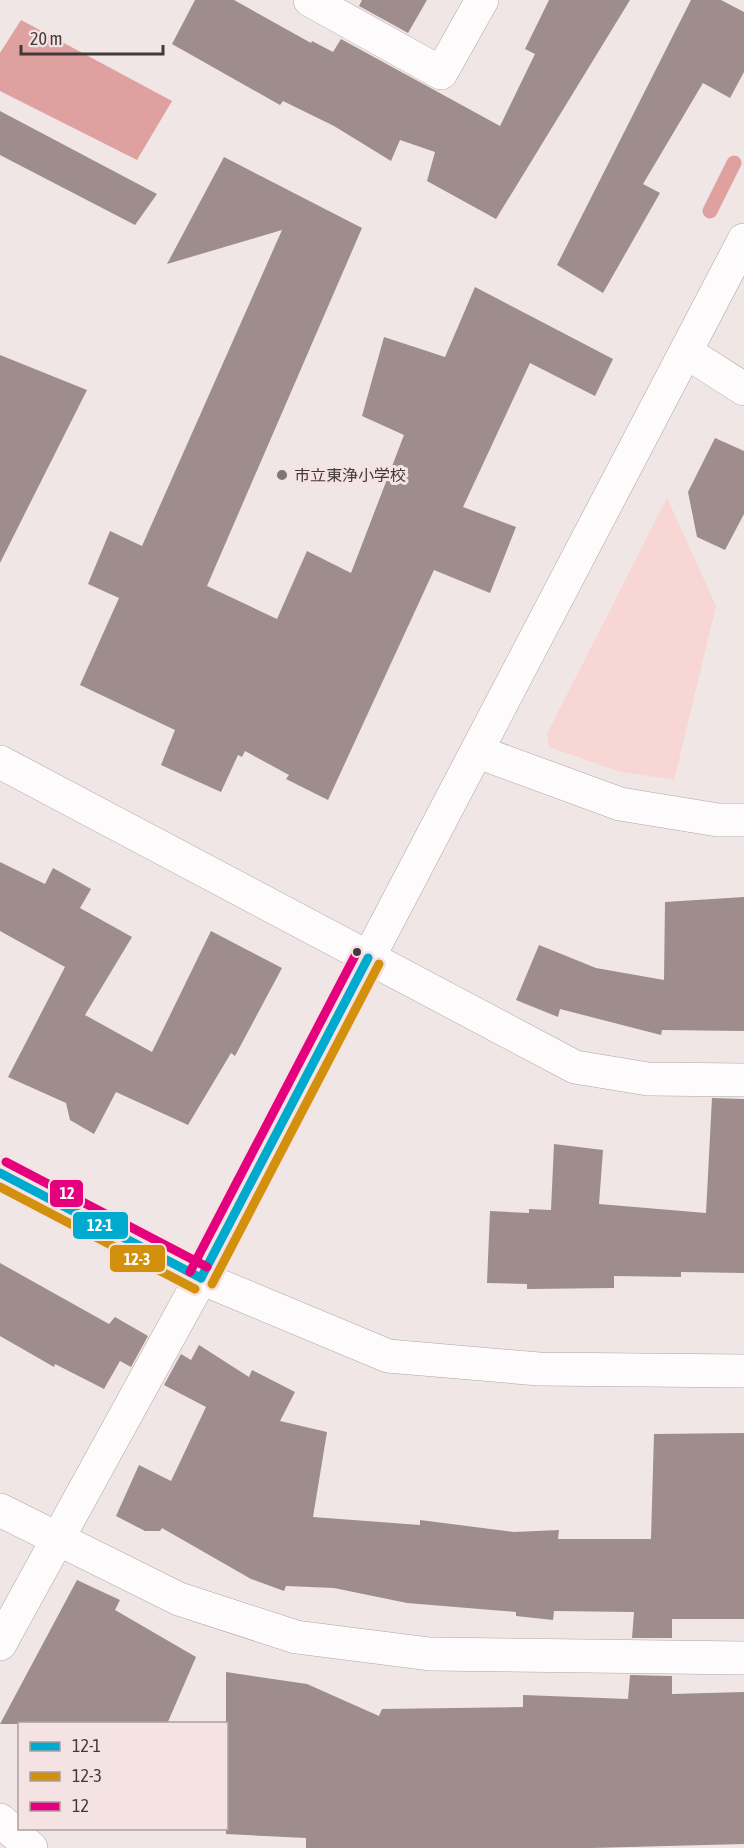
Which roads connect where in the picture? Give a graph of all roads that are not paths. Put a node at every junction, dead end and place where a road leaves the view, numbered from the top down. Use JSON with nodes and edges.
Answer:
{"nodes":[{"id":1,"x":310,"y":0,"type":"edge"},
{"id":2,"x":482,"y":0,"type":"edge"},
{"id":3,"x":744,"y":240,"type":"edge"},
{"id":4,"x":686,"y":352,"type":"junction"},
{"id":5,"x":744,"y":389,"type":"edge"},
{"id":6,"x":478,"y":752,"type":"junction"},
{"id":7,"x":0,"y":762,"type":"edge"},
{"id":8,"x":744,"y":820,"type":"edge"},
{"id":9,"x":368,"y":958,"type":"junction"},
{"id":10,"x":744,"y":1080,"type":"edge"},
{"id":11,"x":0,"y":1173,"type":"edge"},
{"id":12,"x":201,"y":1278,"type":"junction"},
{"id":13,"x":744,"y":1371,"type":"edge"},
{"id":14,"x":0,"y":1510,"type":"edge"},
{"id":15,"x":56,"y":1540,"type":"junction"},
{"id":16,"x":0,"y":1644,"type":"edge"},
{"id":17,"x":744,"y":1659,"type":"edge"},
{"id":18,"x":0,"y":1820,"type":"edge"},
{"id":19,"x":32,"y":1848,"type":"edge"}],
"edges":[{"from":1,"to":2,"type":"street"},
{"from":3,"to":4,"type":"street"},
{"from":4,"to":5,"type":"street"},
{"from":4,"to":6,"type":"street"},
{"from":6,"to":8,"type":"street"},
{"from":6,"to":9,"type":"street"},
{"from":7,"to":9,"type":"street"},
{"from":9,"to":10,"type":"street"},
{"from":9,"to":12,"type":"street"},
{"from":11,"to":12,"type":"street"},
{"from":12,"to":13,"type":"street"},
{"from":12,"to":15,"type":"street"},
{"from":14,"to":15,"type":"street"},
{"from":15,"to":16,"type":"street"},
{"from":15,"to":17,"type":"street"},
{"from":18,"to":19,"type":"street"}]}
